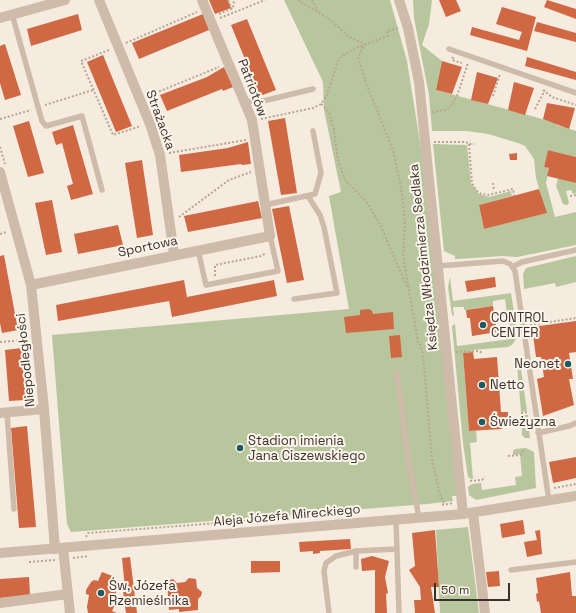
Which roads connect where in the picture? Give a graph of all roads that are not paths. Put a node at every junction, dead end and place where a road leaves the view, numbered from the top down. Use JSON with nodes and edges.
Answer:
{"nodes":[{"id":1,"x":65,"y":0,"type":"edge"},
{"id":2,"x":99,"y":0,"type":"edge"},
{"id":3,"x":202,"y":0,"type":"edge"},
{"id":4,"x":398,"y":0,"type":"edge"},
{"id":5,"x":12,"y":14,"type":"junction"},
{"id":6,"x":0,"y":18,"type":"edge"},
{"id":7,"x":449,"y":50,"type":"dead end"},
{"id":8,"x":313,"y":89,"type":"dead end"},
{"id":9,"x":576,"y":92,"type":"edge"},
{"id":10,"x":244,"y":101,"type":"junction"},
{"id":11,"x":314,"y":131,"type":"dead end"},
{"id":12,"x":0,"y":172,"type":"edge"},
{"id":13,"x":102,"y":190,"type":"dead end"},
{"id":14,"x":308,"y":196,"type":"junction"},
{"id":15,"x":265,"y":205,"type":"junction"},
{"id":16,"x":270,"y":236,"type":"junction"},
{"id":17,"x":198,"y":250,"type":"junction"},
{"id":18,"x":576,"y":250,"type":"edge"},
{"id":19,"x":174,"y":254,"type":"junction"},
{"id":20,"x":438,"y":266,"type":"junction"},
{"id":21,"x":512,"y":267,"type":"junction"},
{"id":22,"x":31,"y":285,"type":"junction"},
{"id":23,"x":294,"y":299,"type":"dead end"},
{"id":24,"x":397,"y":372,"type":"dead end"},
{"id":25,"x":44,"y":409,"type":"junction"},
{"id":26,"x":4,"y":413,"type":"edge"},
{"id":27,"x":576,"y":423,"type":"edge"},
{"id":28,"x":538,"y":433,"type":"junction"},
{"id":29,"x":576,"y":496,"type":"edge"},
{"id":30,"x":549,"y":501,"type":"junction"},
{"id":31,"x":14,"y":509,"type":"dead end"},
{"id":32,"x":468,"y":514,"type":"junction"},
{"id":33,"x":419,"y":518,"type":"junction"},
{"id":34,"x":396,"y":520,"type":"junction"},
{"id":35,"x":59,"y":548,"type":"junction"},
{"id":36,"x":397,"y":549,"type":"junction"},
{"id":37,"x":356,"y":551,"type":"junction"},
{"id":38,"x":0,"y":553,"type":"edge"},
{"id":39,"x":576,"y":562,"type":"edge"},
{"id":40,"x":356,"y":566,"type":"dead end"},
{"id":41,"x":511,"y":570,"type":"dead end"},
{"id":42,"x":68,"y":594,"type":"junction"},
{"id":43,"x":0,"y":603,"type":"edge"},
{"id":44,"x":70,"y":613,"type":"edge"},
{"id":45,"x":329,"y":613,"type":"edge"},
{"id":46,"x":399,"y":613,"type":"edge"},
{"id":47,"x":485,"y":613,"type":"edge"}],
"edges":[{"from":1,"to":5,"type":"street"},
{"from":2,"to":19,"type":"street","name":"Strażacka"},
{"from":3,"to":10,"type":"street","name":"Patriotów"},
{"from":4,"to":20,"type":"street","name":"Księdza Włodzimierza Sedlaka"},
{"from":5,"to":6,"type":"street"},
{"from":5,"to":13,"type":"lane"},
{"from":7,"to":9,"type":"lane"},
{"from":8,"to":10,"type":"lane"},
{"from":10,"to":15,"type":"street","name":"Patriotów"},
{"from":11,"to":14,"type":"lane"},
{"from":12,"to":22,"type":"street","name":"Niepodległości"},
{"from":14,"to":15,"type":"lane"},
{"from":14,"to":23,"type":"lane"},
{"from":15,"to":16,"type":"street","name":"Patriotów"},
{"from":16,"to":17,"type":"street","name":"Sportowa"},
{"from":16,"to":17,"type":"lane"},
{"from":17,"to":19,"type":"street","name":"Sportowa"},
{"from":18,"to":21,"type":"lane"},
{"from":19,"to":22,"type":"street","name":"Sportowa"},
{"from":20,"to":21,"type":"lane"},
{"from":20,"to":32,"type":"street","name":"Księdza Włodzimierza Sedlaka"},
{"from":21,"to":28,"type":"lane"},
{"from":22,"to":25,"type":"street","name":"Niepodległości"},
{"from":24,"to":33,"type":"lane"},
{"from":25,"to":26,"type":"street"},
{"from":25,"to":35,"type":"street","name":"Niepodległości"},
{"from":26,"to":31,"type":"lane"},
{"from":27,"to":28,"type":"lane"},
{"from":28,"to":30,"type":"lane"},
{"from":29,"to":30,"type":"street","name":"Aleja Józefa Mireckiego"},
{"from":30,"to":32,"type":"street","name":"Aleja Józefa Mireckiego"},
{"from":32,"to":33,"type":"street","name":"Aleja Józefa Mireckiego"},
{"from":32,"to":47,"type":"street","name":"Księdza Włodzimierza Sedlaka"},
{"from":33,"to":34,"type":"street","name":"Aleja Józefa Mireckiego"},
{"from":34,"to":35,"type":"street","name":"Aleja Józefa Mireckiego"},
{"from":34,"to":36,"type":"lane"},
{"from":35,"to":38,"type":"street","name":"Aleja Józefa Mireckiego"},
{"from":35,"to":42,"type":"street","name":"Niepodległości"},
{"from":36,"to":37,"type":"lane"},
{"from":36,"to":46,"type":"lane"},
{"from":37,"to":40,"type":"lane"},
{"from":37,"to":45,"type":"lane"},
{"from":39,"to":41,"type":"lane"},
{"from":42,"to":43,"type":"street"},
{"from":42,"to":44,"type":"street","name":"Niepodległości"}]}
